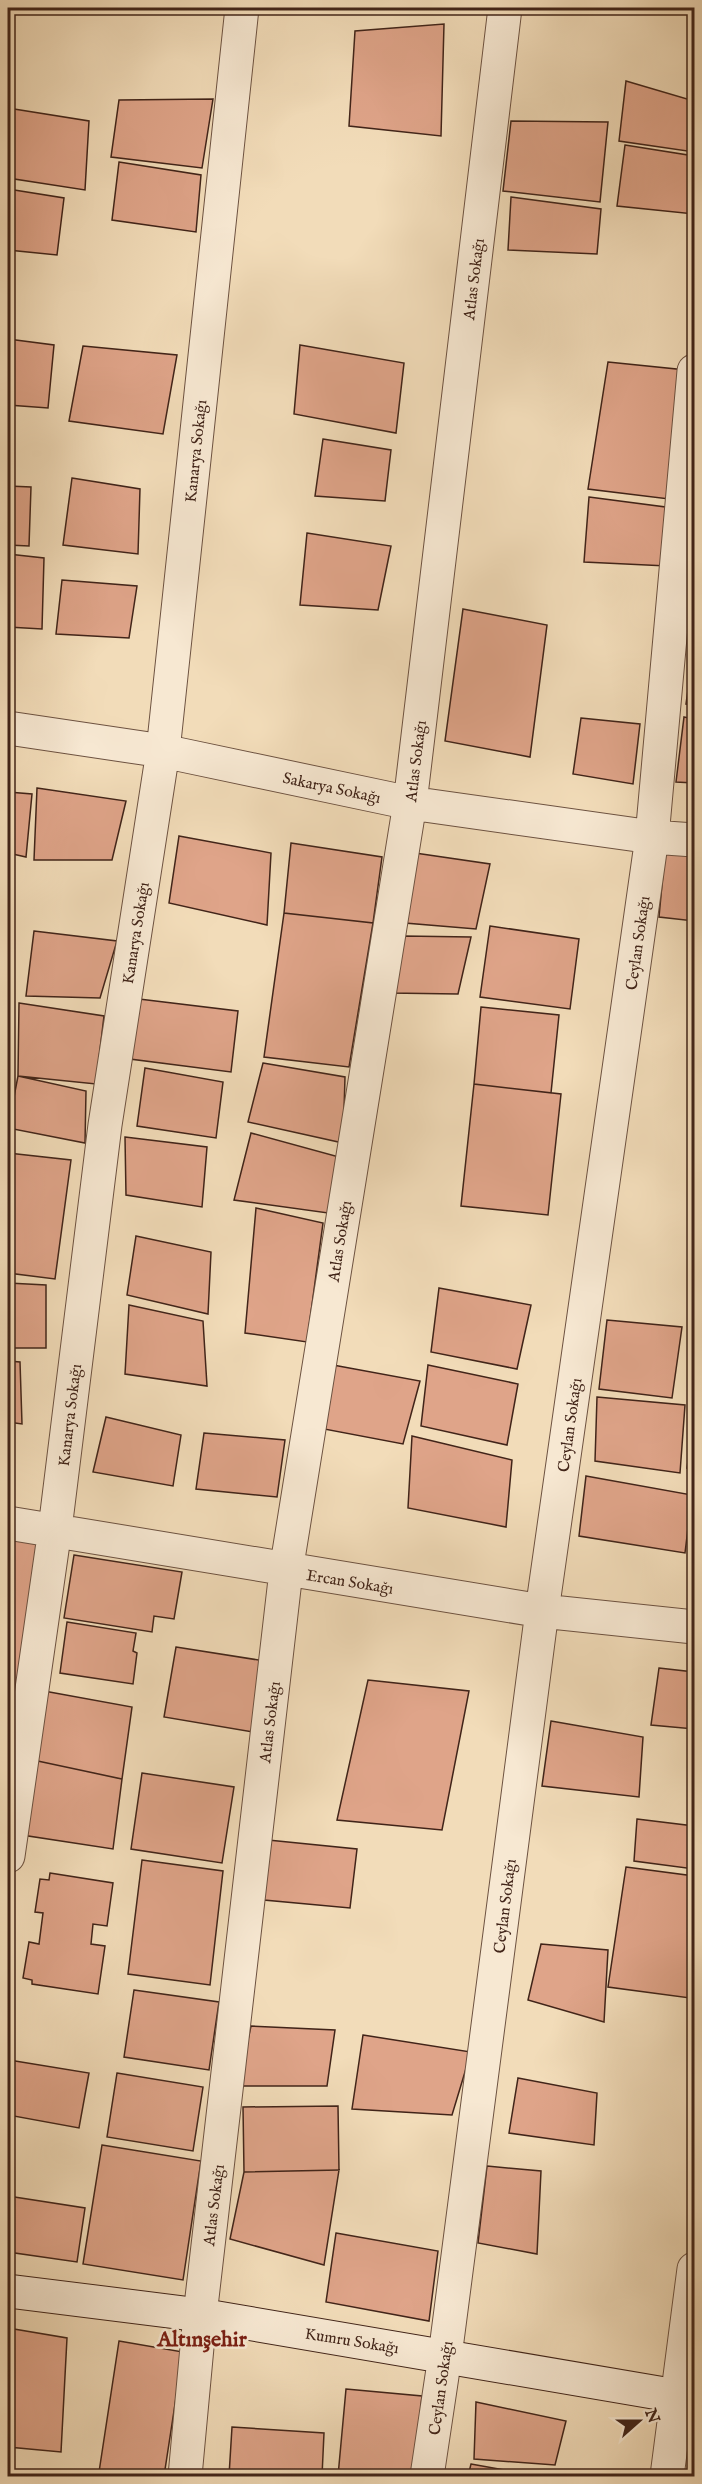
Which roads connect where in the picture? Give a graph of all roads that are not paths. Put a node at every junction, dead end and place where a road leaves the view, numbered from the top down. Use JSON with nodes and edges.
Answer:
{"nodes":[{"id":1,"x":243,"y":8,"type":"edge"},
{"id":2,"x":505,"y":8,"type":"edge"},
{"id":3,"x":694,"y":371,"type":"edge"},
{"id":4,"x":8,"y":728,"type":"edge"},
{"id":5,"x":164,"y":751,"type":"junction"},
{"id":6,"x":410,"y":803,"type":"junction"},
{"id":7,"x":652,"y":837,"type":"junction"},
{"id":8,"x":694,"y":840,"type":"edge"},
{"id":9,"x":8,"y":1523,"type":"edge"},
{"id":10,"x":55,"y":1529,"type":"junction"},
{"id":11,"x":286,"y":1571,"type":"junction"},
{"id":12,"x":542,"y":1611,"type":"junction"},
{"id":13,"x":694,"y":1627,"type":"edge"},
{"id":14,"x":8,"y":1856,"type":"edge"},
{"id":15,"x":694,"y":2269,"type":"edge"},
{"id":16,"x":8,"y":2291,"type":"edge"},
{"id":17,"x":200,"y":2315,"type":"junction"},
{"id":18,"x":445,"y":2356,"type":"junction"},
{"id":19,"x":687,"y":2398,"type":"edge"},
{"id":20,"x":185,"y":2476,"type":"edge"},
{"id":21,"x":427,"y":2476,"type":"edge"},
{"id":22,"x":667,"y":2476,"type":"edge"}],
"edges":[{"from":1,"to":5,"type":"street","name":"Kanarya Sokağı"},
{"from":2,"to":6,"type":"street","name":"Atlas Sokağı"},
{"from":3,"to":7,"type":"street","name":"Ceylan Sokağı"},
{"from":4,"to":5,"type":"street","name":"Sakarya Sokağı"},
{"from":5,"to":6,"type":"street","name":"Sakarya Sokağı"},
{"from":5,"to":10,"type":"street","name":"Kanarya Sokağı"},
{"from":6,"to":7,"type":"street","name":"Sakarya Sokağı"},
{"from":6,"to":11,"type":"street","name":"Atlas Sokağı"},
{"from":7,"to":8,"type":"street","name":"Sakarya Sokağı"},
{"from":7,"to":12,"type":"street","name":"Ceylan Sokağı"},
{"from":9,"to":10,"type":"street","name":"Ercan Sokağı"},
{"from":10,"to":11,"type":"street","name":"Ercan Sokağı"},
{"from":10,"to":14,"type":"street","name":"Kanarya Sokağı"},
{"from":11,"to":12,"type":"street","name":"Ercan Sokağı"},
{"from":11,"to":17,"type":"street","name":"Atlas Sokağı"},
{"from":12,"to":13,"type":"street","name":"Ercan Sokağı"},
{"from":12,"to":18,"type":"street","name":"Ceylan Sokağı"},
{"from":15,"to":19,"type":"street"},
{"from":16,"to":17,"type":"street","name":"Kumru Sokağı"},
{"from":17,"to":18,"type":"street","name":"Kumru Sokağı"},
{"from":17,"to":20,"type":"street","name":"Atlas Sokağı"},
{"from":18,"to":19,"type":"street","name":"Kumru Sokağı"},
{"from":18,"to":21,"type":"street","name":"Ceylan Sokağı"},
{"from":19,"to":22,"type":"street"}]}
